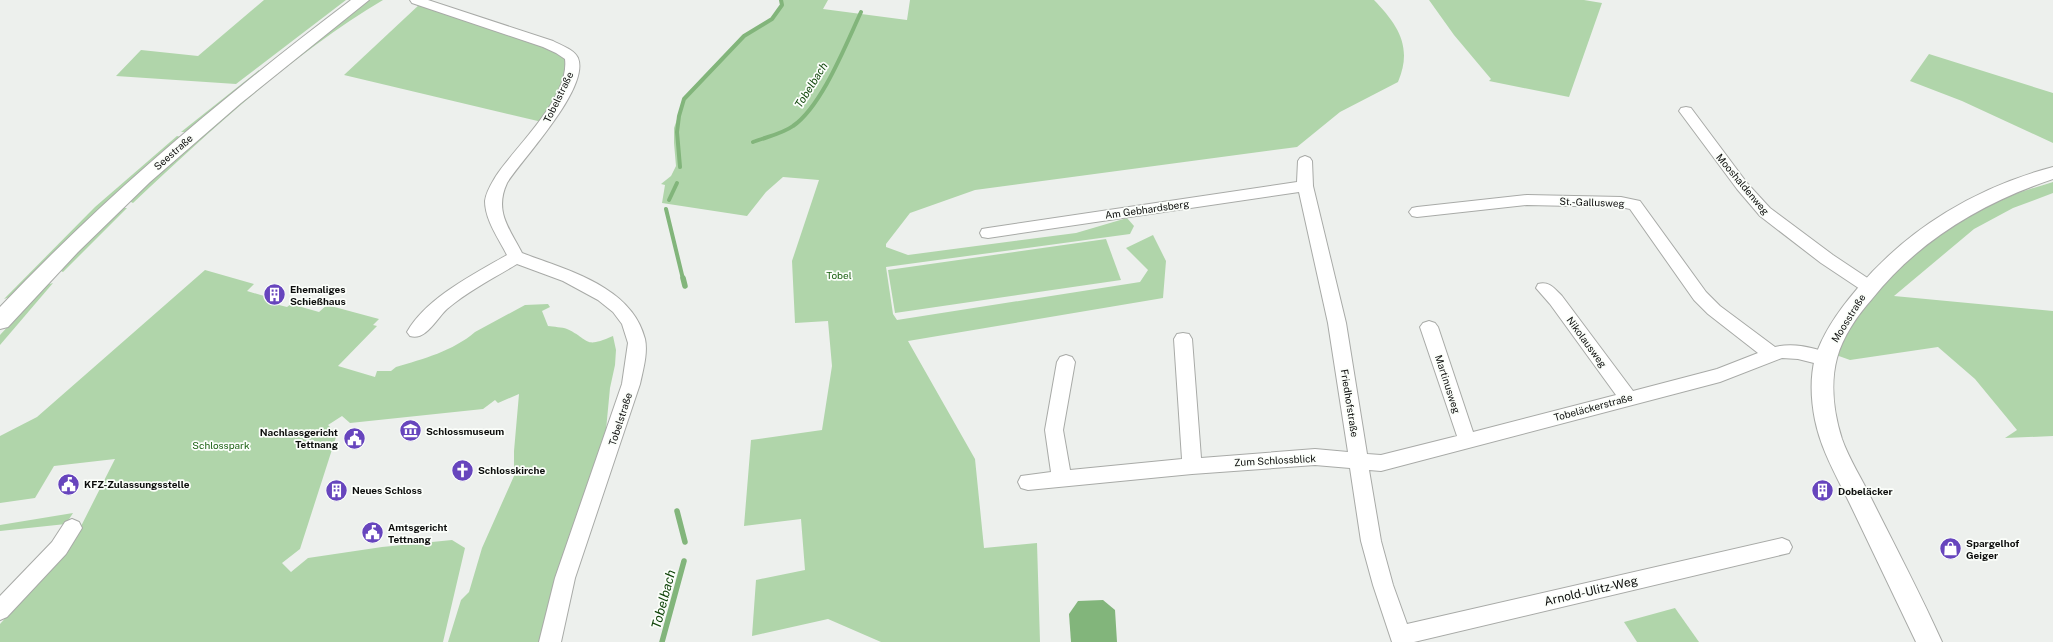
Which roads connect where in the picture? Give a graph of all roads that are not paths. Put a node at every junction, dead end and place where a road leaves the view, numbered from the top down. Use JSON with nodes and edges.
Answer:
{"nodes":[{"id":1,"x":361,"y":0,"type":"edge"},
{"id":2,"x":416,"y":0,"type":"edge"},
{"id":3,"x":1686,"y":111,"type":"dead end"},
{"id":4,"x":1305,"y":161,"type":"dead end"},
{"id":5,"x":2053,"y":173,"type":"edge"},
{"id":6,"x":1305,"y":186,"type":"junction"},
{"id":7,"x":1417,"y":212,"type":"dead end"},
{"id":8,"x":988,"y":233,"type":"dead end"},
{"id":9,"x":516,"y":257,"type":"junction"},
{"id":10,"x":1869,"y":287,"type":"junction"},
{"id":11,"x":1544,"y":288,"type":"dead end"},
{"id":12,"x":0,"y":321,"type":"edge"},
{"id":13,"x":1429,"y":327,"type":"dead end"},
{"id":14,"x":416,"y":332,"type":"dead end"},
{"id":15,"x":1183,"y":339,"type":"dead end"},
{"id":16,"x":1773,"y":355,"type":"junction"},
{"id":17,"x":1826,"y":359,"type":"junction"},
{"id":18,"x":1066,"y":362,"type":"dead end"},
{"id":19,"x":1628,"y":398,"type":"junction"},
{"id":20,"x":1468,"y":440,"type":"junction"},
{"id":21,"x":1359,"y":462,"type":"junction"},
{"id":22,"x":1192,"y":466,"type":"junction"},
{"id":23,"x":1062,"y":478,"type":"junction"},
{"id":24,"x":1028,"y":482,"type":"dead end"},
{"id":25,"x":72,"y":528,"type":"dead end"},
{"id":26,"x":1782,"y":547,"type":"dead end"},
{"id":27,"x":0,"y":610,"type":"edge"},
{"id":28,"x":1402,"y":638,"type":"edge"},
{"id":29,"x":550,"y":642,"type":"edge"},
{"id":30,"x":1929,"y":642,"type":"edge"}],
"edges":[{"from":1,"to":12,"type":"main road","name":"Seestraße"},
{"from":2,"to":9,"type":"street","name":"Tobelstraße"},
{"from":3,"to":10,"type":"street","name":"Mooshaldenweg"},
{"from":4,"to":6,"type":"street","name":"Friedhofstraße"},
{"from":5,"to":10,"type":"street","name":"Moosstraße"},
{"from":6,"to":8,"type":"street","name":"Am Gebhardsberg"},
{"from":6,"to":21,"type":"street","name":"Friedhofstraße"},
{"from":7,"to":16,"type":"street","name":"St.-Gallusweg"},
{"from":9,"to":14,"type":"street"},
{"from":9,"to":29,"type":"street","name":"Tobelstraße"},
{"from":10,"to":17,"type":"street","name":"Moosstraße"},
{"from":11,"to":19,"type":"street","name":"Nikolausweg"},
{"from":13,"to":20,"type":"street","name":"Martinusweg"},
{"from":15,"to":22,"type":"street"},
{"from":16,"to":17,"type":"street","name":"Tobeläckerstraße"},
{"from":16,"to":19,"type":"street","name":"Tobeläckerstraße"},
{"from":17,"to":30,"type":"street","name":"Moosstraße"},
{"from":18,"to":23,"type":"street"},
{"from":19,"to":20,"type":"street","name":"Tobeläckerstraße"},
{"from":20,"to":21,"type":"street","name":"Tobeläckerstraße"},
{"from":21,"to":22,"type":"street","name":"Zum Schlossblick"},
{"from":21,"to":28,"type":"street","name":"Friedhofstraße"},
{"from":22,"to":23,"type":"street","name":"Zum Schlossblick"},
{"from":23,"to":24,"type":"street","name":"Zum Schlossblick"},
{"from":25,"to":27,"type":"street"},
{"from":26,"to":28,"type":"street","name":"Arnold-Ulitz-Weg"}]}
